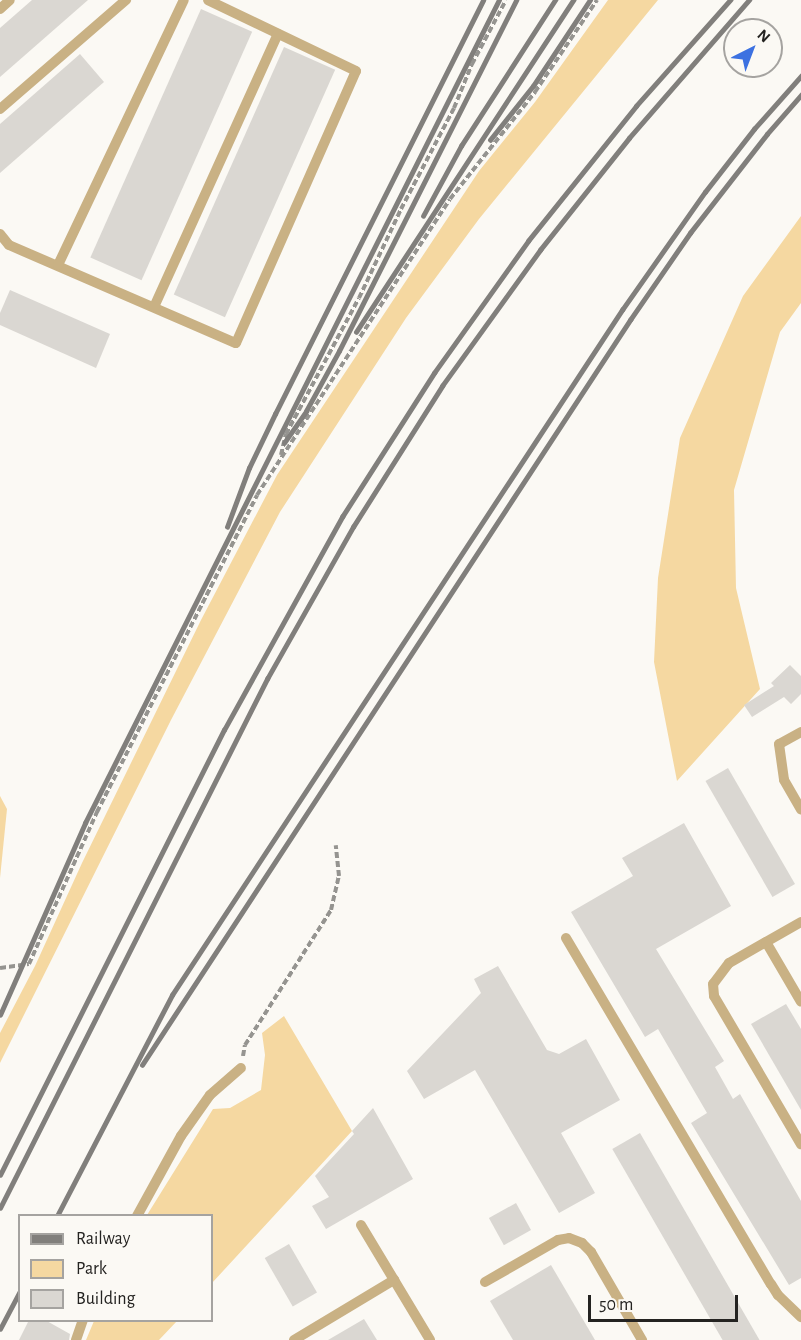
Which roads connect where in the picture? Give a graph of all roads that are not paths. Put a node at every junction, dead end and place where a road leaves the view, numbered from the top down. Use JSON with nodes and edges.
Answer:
{"nodes":[{"id":1,"x":10,"y":0,"type":"edge"},
{"id":2,"x":126,"y":0,"type":"edge"},
{"id":3,"x":184,"y":0,"type":"edge"},
{"id":4,"x":208,"y":0,"type":"edge"},
{"id":5,"x":0,"y":9,"type":"edge"},
{"id":6,"x":278,"y":33,"type":"junction"},
{"id":7,"x":0,"y":109,"type":"edge"},
{"id":8,"x":0,"y":234,"type":"edge"},
{"id":9,"x":58,"y":265,"type":"junction"},
{"id":10,"x":154,"y":307,"type":"junction"},
{"id":11,"x":801,"y":732,"type":"edge"},
{"id":12,"x":801,"y":809,"type":"edge"},
{"id":13,"x":801,"y":922,"type":"edge"},
{"id":14,"x":567,"y":938,"type":"dead end"},
{"id":15,"x":766,"y":942,"type":"junction"},
{"id":16,"x":801,"y":1002,"type":"edge"},
{"id":17,"x":241,"y":1068,"type":"road end"},
{"id":18,"x":801,"y":1144,"type":"edge"},
{"id":19,"x":138,"y":1214,"type":"edge"},
{"id":20,"x":361,"y":1225,"type":"dead end"},
{"id":21,"x":394,"y":1280,"type":"junction"},
{"id":22,"x":486,"y":1282,"type":"dead end"},
{"id":23,"x":801,"y":1317,"type":"edge"},
{"id":24,"x":82,"y":1322,"type":"edge"},
{"id":25,"x":76,"y":1340,"type":"edge"},
{"id":26,"x":294,"y":1340,"type":"edge"},
{"id":27,"x":430,"y":1340,"type":"edge"},
{"id":28,"x":642,"y":1340,"type":"edge"}],
"edges":[{"from":1,"to":5,"type":"lane"},
{"from":2,"to":7,"type":"lane"},
{"from":3,"to":9,"type":"lane"},
{"from":4,"to":6,"type":"lane"},
{"from":6,"to":10,"type":"lane"},
{"from":6,"to":10,"type":"lane"},
{"from":8,"to":9,"type":"lane"},
{"from":9,"to":10,"type":"lane"},
{"from":11,"to":12,"type":"lane"},
{"from":13,"to":15,"type":"lane"},
{"from":14,"to":23,"type":"lane"},
{"from":15,"to":16,"type":"lane"},
{"from":15,"to":18,"type":"lane"},
{"from":17,"to":19,"type":"lane"},
{"from":20,"to":21,"type":"lane"},
{"from":21,"to":26,"type":"lane"},
{"from":21,"to":27,"type":"lane"},
{"from":22,"to":28,"type":"lane"},
{"from":24,"to":25,"type":"lane"}]}
